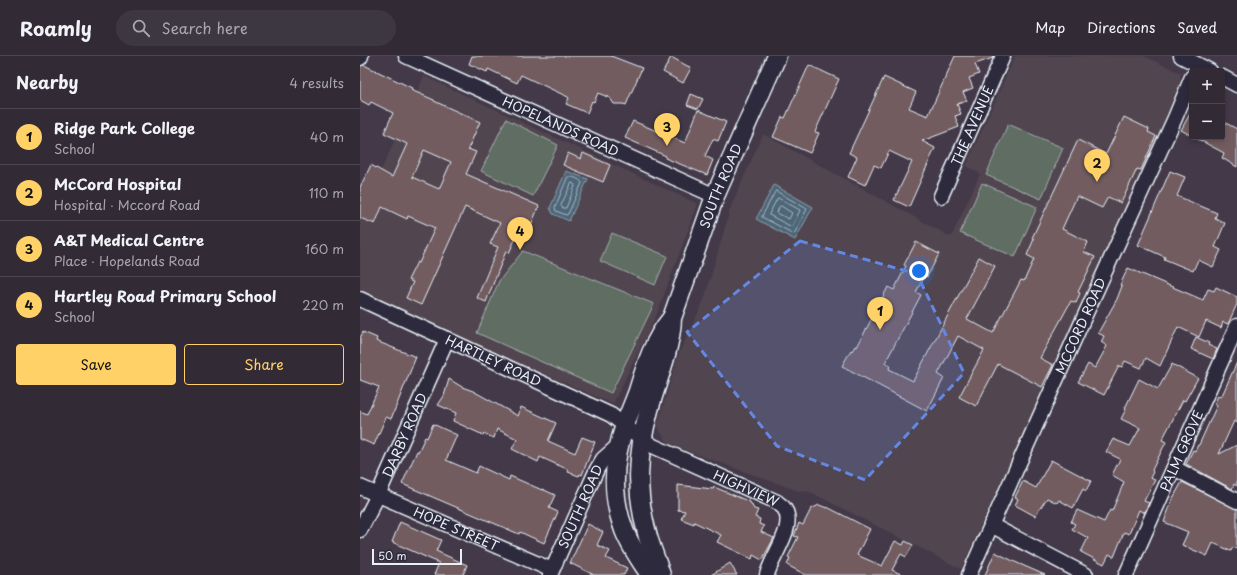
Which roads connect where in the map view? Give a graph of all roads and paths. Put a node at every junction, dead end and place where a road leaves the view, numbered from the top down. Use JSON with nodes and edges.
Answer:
{"nodes":[{"id":1,"x":406,"y":56,"type":"edge"},
{"id":2,"x":777,"y":56,"type":"edge"},
{"id":3,"x":1003,"y":56,"type":"edge"},
{"id":4,"x":1181,"y":56,"type":"edge"},
{"id":5,"x":1192,"y":68,"type":"edge"},
{"id":6,"x":1225,"y":79,"type":"edge"},
{"id":7,"x":1189,"y":85,"type":"edge"},
{"id":8,"x":1237,"y":85,"type":"edge"},
{"id":9,"x":715,"y":196,"type":"junction"},
{"id":10,"x":941,"y":196,"type":"dead end"},
{"id":11,"x":360,"y":299,"type":"edge"},
{"id":12,"x":672,"y":318,"type":"junction"},
{"id":13,"x":1237,"y":326,"type":"edge"},
{"id":14,"x":447,"y":339,"type":"junction"},
{"id":15,"x":625,"y":426,"type":"junction"},
{"id":16,"x":642,"y":439,"type":"junction"},
{"id":17,"x":620,"y":444,"type":"junction"},
{"id":18,"x":1174,"y":468,"type":"junction"},
{"id":19,"x":360,"y":487,"type":"edge"},
{"id":20,"x":378,"y":495,"type":"junction"},
{"id":21,"x":1237,"y":501,"type":"edge"},
{"id":22,"x":991,"y":525,"type":"junction"},
{"id":23,"x":360,"y":530,"type":"edge"},
{"id":24,"x":551,"y":573,"type":"edge"},
{"id":25,"x":1129,"y":574,"type":"edge"},
{"id":26,"x":650,"y":575,"type":"edge"},
{"id":27,"x":660,"y":575,"type":"edge"},
{"id":28,"x":767,"y":575,"type":"edge"},
{"id":29,"x":968,"y":575,"type":"edge"},
{"id":30,"x":1086,"y":575,"type":"edge"}],
"edges":[{"from":1,"to":9,"type":"street","name":"HOPELANDS ROAD"},
{"from":2,"to":9,"type":"main road","name":"SOUTH ROAD"},
{"from":3,"to":10,"type":"street","name":"THE AVENUE"},
{"from":4,"to":5,"type":"street"},
{"from":6,"to":8,"type":"street"},
{"from":7,"to":22,"type":"street","name":"MCCORD ROAD"},
{"from":9,"to":12,"type":"main road","name":"SOUTH ROAD"},
{"from":11,"to":14,"type":"street","name":"HARTLEY ROAD"},
{"from":12,"to":15,"type":"main road","name":"SOUTH ROAD"},
{"from":12,"to":16,"type":"main road","name":"SOUTH ROAD"},
{"from":13,"to":18,"type":"street","name":"PALM GROVE"},
{"from":14,"to":15,"type":"street","name":"HARTLEY ROAD"},
{"from":14,"to":20,"type":"street","name":"DARBY ROAD"},
{"from":15,"to":16,"type":"street","name":"HARTLEY ROAD"},
{"from":15,"to":17,"type":"main road","name":"SOUTH ROAD"},
{"from":16,"to":27,"type":"main road","name":"SOUTH ROAD"},
{"from":16,"to":28,"type":"street","name":"HIGHVIEW"},
{"from":17,"to":24,"type":"street","name":"SOUTH ROAD"},
{"from":17,"to":26,"type":"main road","name":"SOUTH ROAD"},
{"from":18,"to":21,"type":"street"},
{"from":18,"to":25,"type":"street","name":"PALM GROVE"},
{"from":19,"to":20,"type":"street","name":"HOPE STREET"},
{"from":20,"to":23,"type":"street","name":"DARBY ROAD"},
{"from":20,"to":24,"type":"street","name":"HOPE STREET"},
{"from":22,"to":29,"type":"street","name":"MCCORD ROAD"},
{"from":22,"to":30,"type":"street"}]}
